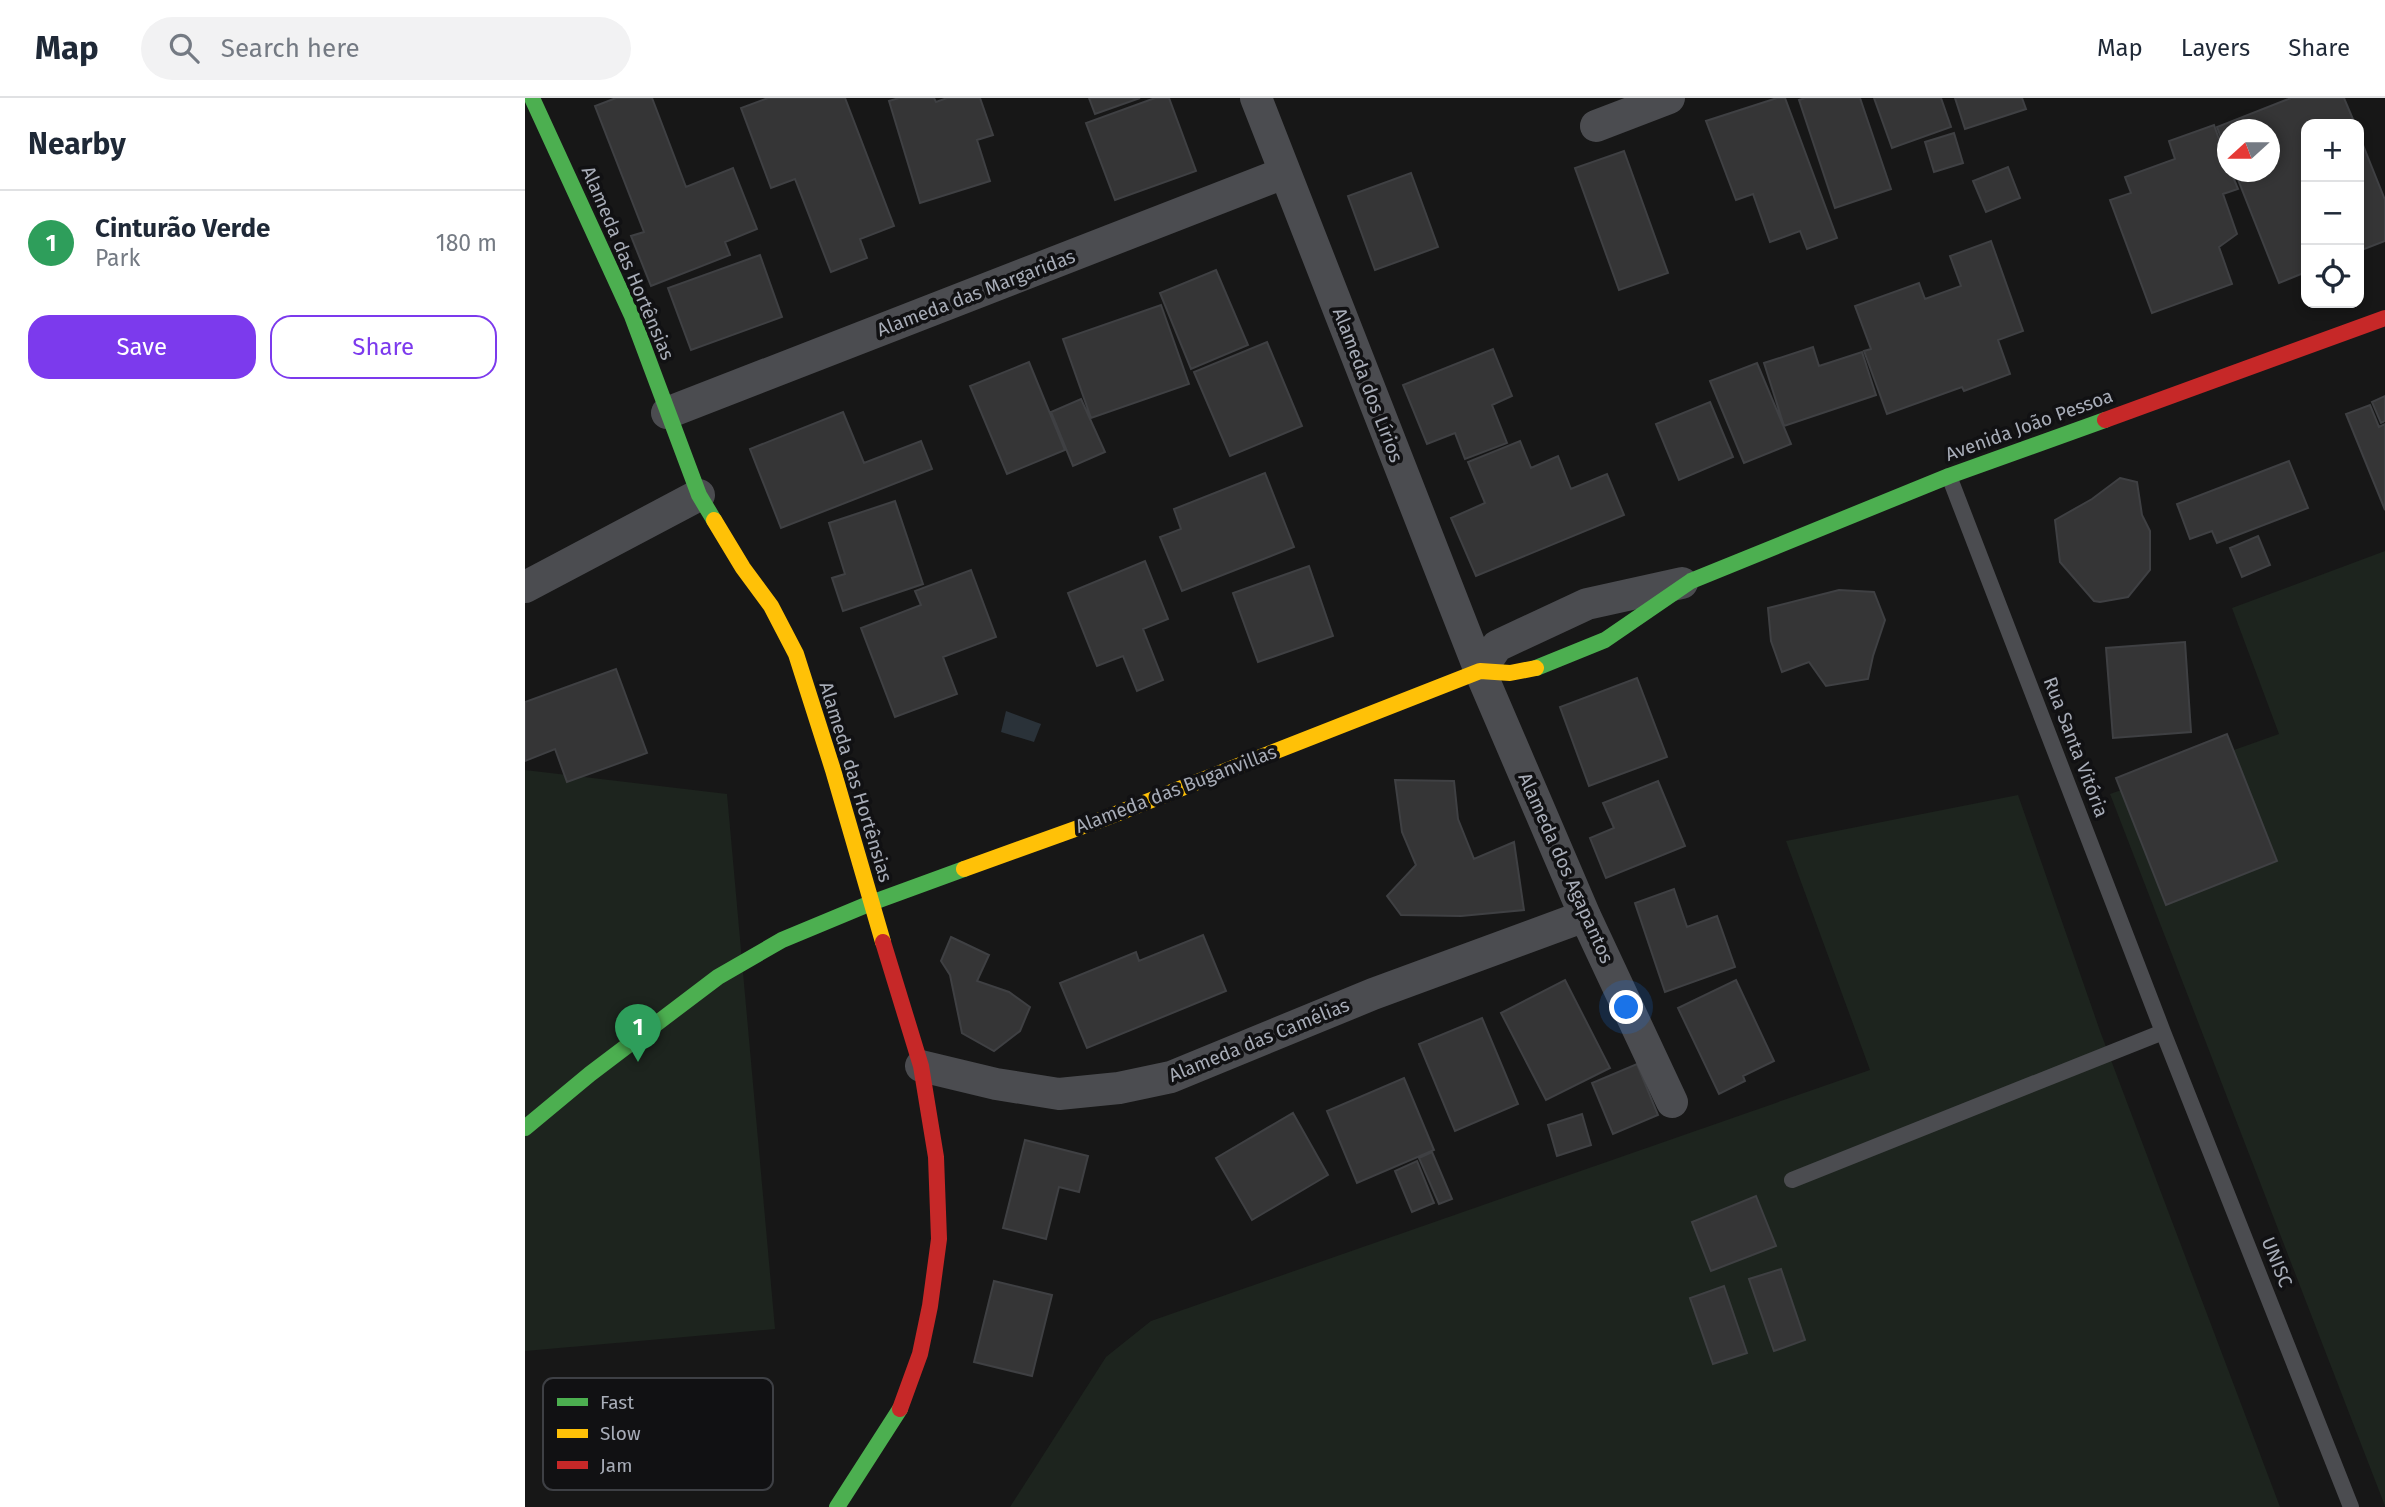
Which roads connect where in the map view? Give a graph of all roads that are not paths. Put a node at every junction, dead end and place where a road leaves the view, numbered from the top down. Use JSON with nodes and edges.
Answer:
{"nodes":[{"id":1,"x":532,"y":98,"type":"edge"},
{"id":2,"x":1256,"y":98,"type":"edge"},
{"id":3,"x":1669,"y":98,"type":"edge"},
{"id":4,"x":1596,"y":126,"type":"dead end"},
{"id":5,"x":1284,"y":173,"type":"junction"},
{"id":6,"x":2385,"y":318,"type":"edge"},
{"id":7,"x":667,"y":413,"type":"junction"},
{"id":8,"x":1949,"y":476,"type":"junction"},
{"id":9,"x":699,"y":495,"type":"junction"},
{"id":10,"x":1691,"y":581,"type":"joint"},
{"id":11,"x":525,"y":587,"type":"edge"},
{"id":12,"x":1480,"y":671,"type":"junction"},
{"id":13,"x":871,"y":902,"type":"junction"},
{"id":14,"x":1585,"y":916,"type":"junction"},
{"id":15,"x":2163,"y":1032,"type":"junction"},
{"id":16,"x":921,"y":1066,"type":"junction"},
{"id":17,"x":1672,"y":1102,"type":"dead end"},
{"id":18,"x":525,"y":1128,"type":"edge"},
{"id":19,"x":1792,"y":1180,"type":"dead end"},
{"id":20,"x":837,"y":1507,"type":"edge"},
{"id":21,"x":2351,"y":1507,"type":"edge"}],
"edges":[{"from":1,"to":7,"type":"street","name":"Alameda das Hortênsias"},
{"from":2,"to":5,"type":"street","name":"Alameda dos Lírios"},
{"from":3,"to":4,"type":"street"},
{"from":5,"to":7,"type":"street","name":"Alameda das Margaridas"},
{"from":5,"to":12,"type":"street","name":"Alameda dos Lírios"},
{"from":6,"to":8,"type":"street","name":"Avenida João Pessoa"},
{"from":7,"to":9,"type":"street","name":"Alameda das Hortênsias"},
{"from":8,"to":10,"type":"street","name":"Avenida João Pessoa"},
{"from":8,"to":15,"type":"lane","name":"Rua Santa Vitória"},
{"from":9,"to":11,"type":"street"},
{"from":9,"to":13,"type":"street","name":"Alameda das Hortênsias"},
{"from":10,"to":12,"type":"street"},
{"from":12,"to":13,"type":"street","name":"Alameda das Buganvillas"},
{"from":12,"to":14,"type":"street","name":"Alameda dos Agapantos"},
{"from":13,"to":16,"type":"street","name":"Alameda das Hortênsias"},
{"from":13,"to":18,"type":"street","name":"Alameda das Buganvillas"},
{"from":14,"to":16,"type":"street","name":"Alameda das Camélias"},
{"from":14,"to":17,"type":"street","name":"Alameda dos Agapantos"},
{"from":15,"to":19,"type":"lane"},
{"from":15,"to":21,"type":"lane","name":"UNISC"},
{"from":16,"to":20,"type":"street","name":"Alameda das Hortênsias"}]}
